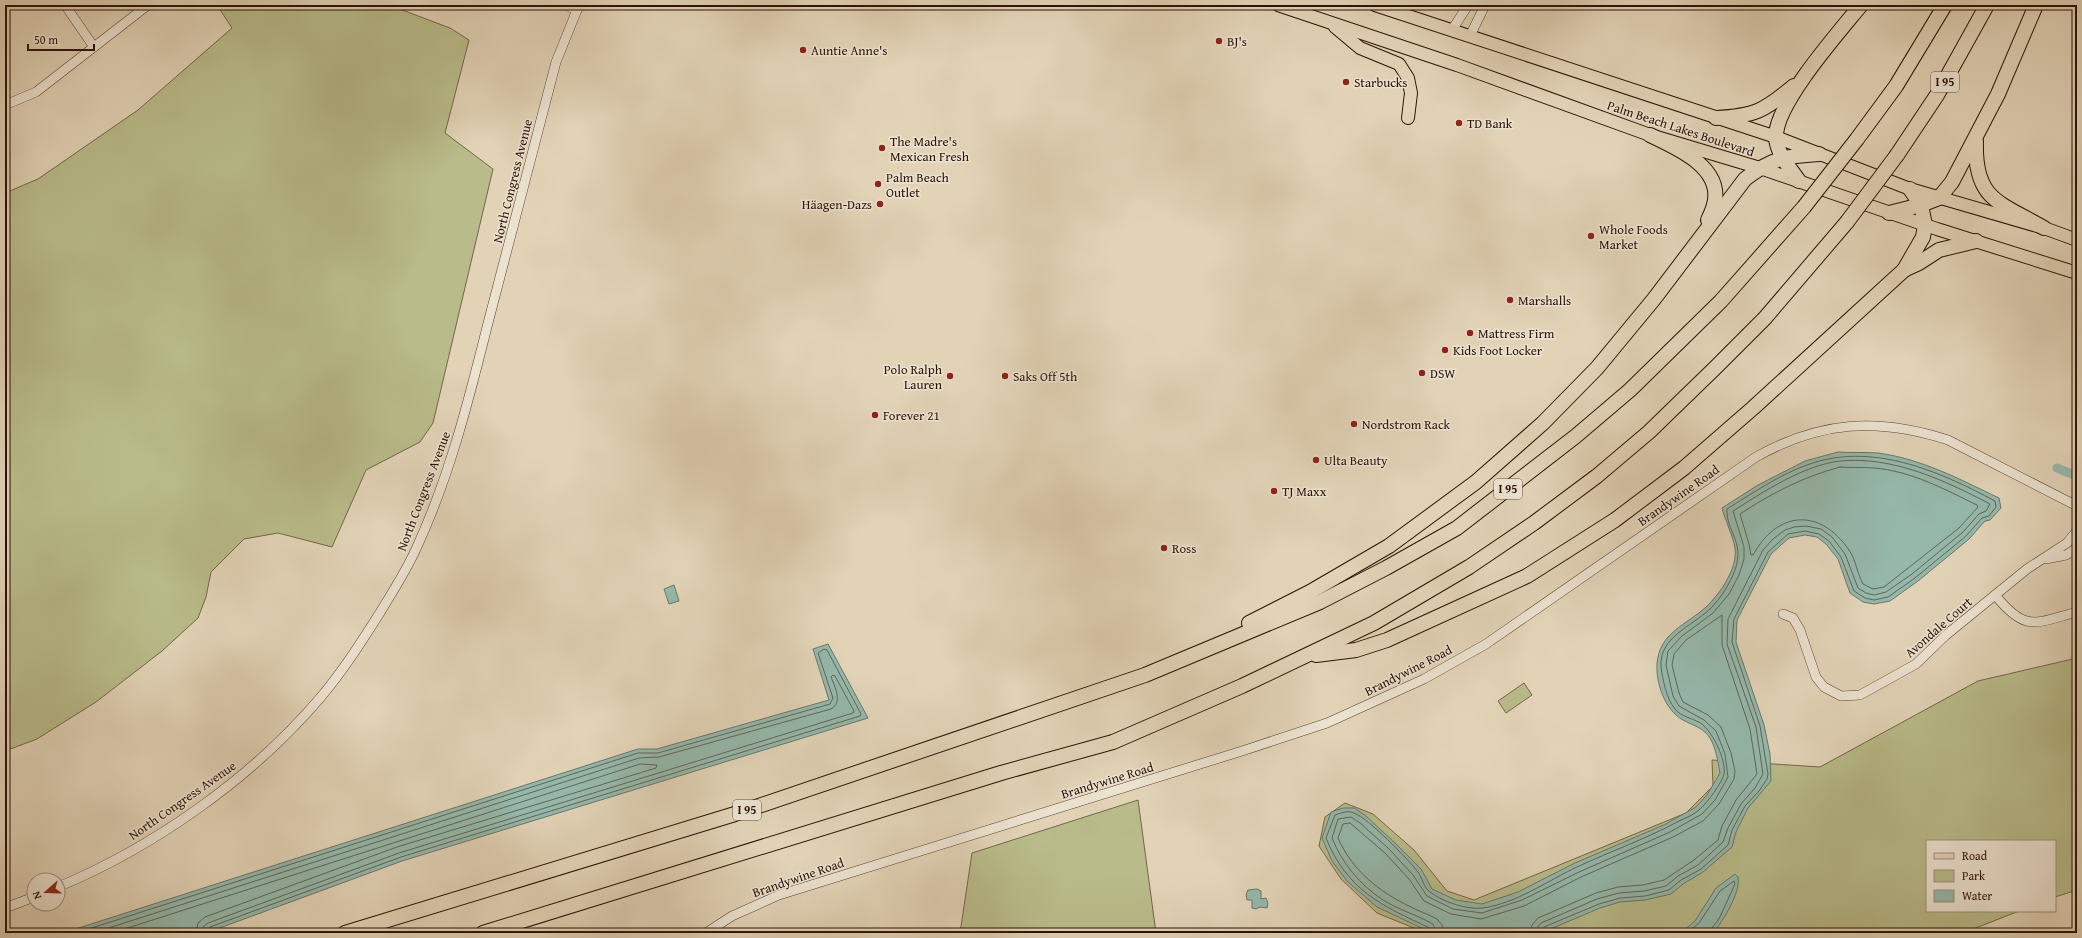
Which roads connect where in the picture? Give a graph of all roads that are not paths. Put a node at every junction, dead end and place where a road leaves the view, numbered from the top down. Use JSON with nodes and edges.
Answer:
{"nodes":[{"id":1,"x":65,"y":5,"type":"edge"},
{"id":2,"x":148,"y":5,"type":"edge"},
{"id":3,"x":565,"y":5,"type":"edge"},
{"id":4,"x":1278,"y":5,"type":"edge"},
{"id":5,"x":1375,"y":5,"type":"edge"},
{"id":6,"x":1468,"y":5,"type":"edge"},
{"id":7,"x":1485,"y":5,"type":"edge"},
{"id":8,"x":1860,"y":5,"type":"edge"},
{"id":9,"x":1945,"y":5,"type":"edge"},
{"id":10,"x":1987,"y":5,"type":"edge"},
{"id":11,"x":2036,"y":5,"type":"edge"},
{"id":12,"x":578,"y":8,"type":"edge"},
{"id":13,"x":1330,"y":23,"type":"junction"},
{"id":14,"x":1452,"y":30,"type":"junction"},
{"id":15,"x":1470,"y":36,"type":"junction"},
{"id":16,"x":94,"y":47,"type":"junction"},
{"id":17,"x":1802,"y":80,"type":"junction"},
{"id":18,"x":5,"y":105,"type":"edge"},
{"id":19,"x":1408,"y":118,"type":"dead end"},
{"id":20,"x":1716,"y":118,"type":"junction"},
{"id":21,"x":1650,"y":135,"type":"junction"},
{"id":22,"x":1776,"y":137,"type":"junction"},
{"id":23,"x":1976,"y":138,"type":"junction"},
{"id":24,"x":1819,"y":154,"type":"junction"},
{"id":25,"x":1782,"y":157,"type":"junction"},
{"id":26,"x":1760,"y":168,"type":"junction"},
{"id":27,"x":1799,"y":181,"type":"junction"},
{"id":28,"x":1910,"y":189,"type":"junction"},
{"id":29,"x":1939,"y":198,"type":"junction"},
{"id":30,"x":1921,"y":205,"type":"junction"},
{"id":31,"x":1889,"y":212,"type":"junction"},
{"id":32,"x":1925,"y":225,"type":"junction"},
{"id":33,"x":2044,"y":228,"type":"junction"},
{"id":34,"x":1700,"y":239,"type":"junction"},
{"id":35,"x":2077,"y":240,"type":"edge"},
{"id":36,"x":1976,"y":241,"type":"junction"},
{"id":37,"x":1904,"y":270,"type":"junction"},
{"id":38,"x":2077,"y":273,"type":"edge"},
{"id":39,"x":2077,"y":506,"type":"edge"},
{"id":40,"x":2077,"y":531,"type":"edge"},
{"id":41,"x":2077,"y":548,"type":"edge"},
{"id":42,"x":2041,"y":560,"type":"junction"},
{"id":43,"x":1995,"y":595,"type":"junction"},
{"id":44,"x":2077,"y":612,"type":"edge"},
{"id":45,"x":1783,"y":614,"type":"dead end"},
{"id":46,"x":1301,"y":657,"type":"junction"},
{"id":47,"x":1145,"y":675,"type":"junction"},
{"id":48,"x":66,"y":883,"type":"edge"},
{"id":49,"x":26,"y":899,"type":"edge"},
{"id":50,"x":5,"y":908,"type":"edge"},
{"id":51,"x":345,"y":933,"type":"edge"},
{"id":52,"x":483,"y":933,"type":"edge"},
{"id":53,"x":706,"y":933,"type":"edge"}],
"edges":[{"from":1,"to":16,"type":"street"},
{"from":2,"to":16,"type":"street"},
{"from":3,"to":12,"type":"street"},
{"from":4,"to":13,"type":"main road","name":"Palm Beach Lakes Boulevard"},
{"from":5,"to":14,"type":"main road","name":"Palm Beach Lakes Boulevard"},
{"from":6,"to":14,"type":"street"},
{"from":7,"to":15,"type":"street"},
{"from":8,"to":17,"type":"highway"},
{"from":9,"to":47,"type":"highway","number":"I 95","bridge":true},
{"from":10,"to":46,"type":"highway","number":"I 95","bridge":true},
{"from":11,"to":23,"type":"highway"},
{"from":12,"to":48,"type":"street","name":"North Congress Avenue"},
{"from":13,"to":19,"type":"main road"},
{"from":13,"to":21,"type":"main road","name":"Palm Beach Lakes Boulevard"},
{"from":14,"to":15,"type":"main road","name":"Palm Beach Lakes Boulevard"},
{"from":15,"to":20,"type":"main road","name":"Palm Beach Lakes Boulevard"},
{"from":16,"to":18,"type":"street"},
{"from":17,"to":20,"type":"highway"},
{"from":17,"to":22,"type":"highway"},
{"from":20,"to":22,"type":"main road","name":"Palm Beach Lakes Boulevard"},
{"from":21,"to":26,"type":"main road","name":"Palm Beach Lakes Boulevard"},
{"from":21,"to":34,"type":"highway"},
{"from":22,"to":24,"type":"main road","name":"Palm Beach Lakes Boulevard"},
{"from":22,"to":25,"type":"highway"},
{"from":23,"to":29,"type":"highway"},
{"from":23,"to":33,"type":"highway"},
{"from":24,"to":25,"type":"highway"},
{"from":24,"to":28,"type":"main road","name":"Palm Beach Lakes Boulevard"},
{"from":25,"to":26,"type":"highway"},
{"from":25,"to":27,"type":"highway"},
{"from":26,"to":27,"type":"main road","name":"Palm Beach Lakes Boulevard"},
{"from":26,"to":34,"type":"highway"},
{"from":27,"to":31,"type":"main road","name":"Palm Beach Lakes Boulevard"},
{"from":28,"to":29,"type":"main road","name":"Palm Beach Lakes Boulevard"},
{"from":28,"to":30,"type":"highway"},
{"from":29,"to":30,"type":"highway"},
{"from":29,"to":33,"type":"main road","name":"Palm Beach Lakes Boulevard"},
{"from":30,"to":31,"type":"highway"},
{"from":30,"to":32,"type":"highway"},
{"from":31,"to":32,"type":"main road","name":"Palm Beach Lakes Boulevard"},
{"from":32,"to":36,"type":"main road","name":"Palm Beach Lakes Boulevard"},
{"from":32,"to":37,"type":"highway"},
{"from":33,"to":35,"type":"main road","name":"Palm Beach Lakes Boulevard"},
{"from":34,"to":47,"type":"highway"},
{"from":36,"to":37,"type":"highway"},
{"from":36,"to":38,"type":"main road","name":"Palm Beach Lakes Boulevard"},
{"from":37,"to":46,"type":"highway"},
{"from":39,"to":53,"type":"street","name":"Brandywine Road"},
{"from":40,"to":42,"type":"street","name":"Avondale Court"},
{"from":41,"to":42,"type":"street"},
{"from":42,"to":43,"type":"street","name":"Avondale Court"},
{"from":43,"to":44,"type":"street"},
{"from":43,"to":45,"type":"street","name":"Avondale Court"},
{"from":46,"to":52,"type":"highway","number":"I 95"},
{"from":47,"to":51,"type":"highway","number":"I 95"},
{"from":49,"to":50,"type":"street"}]}
